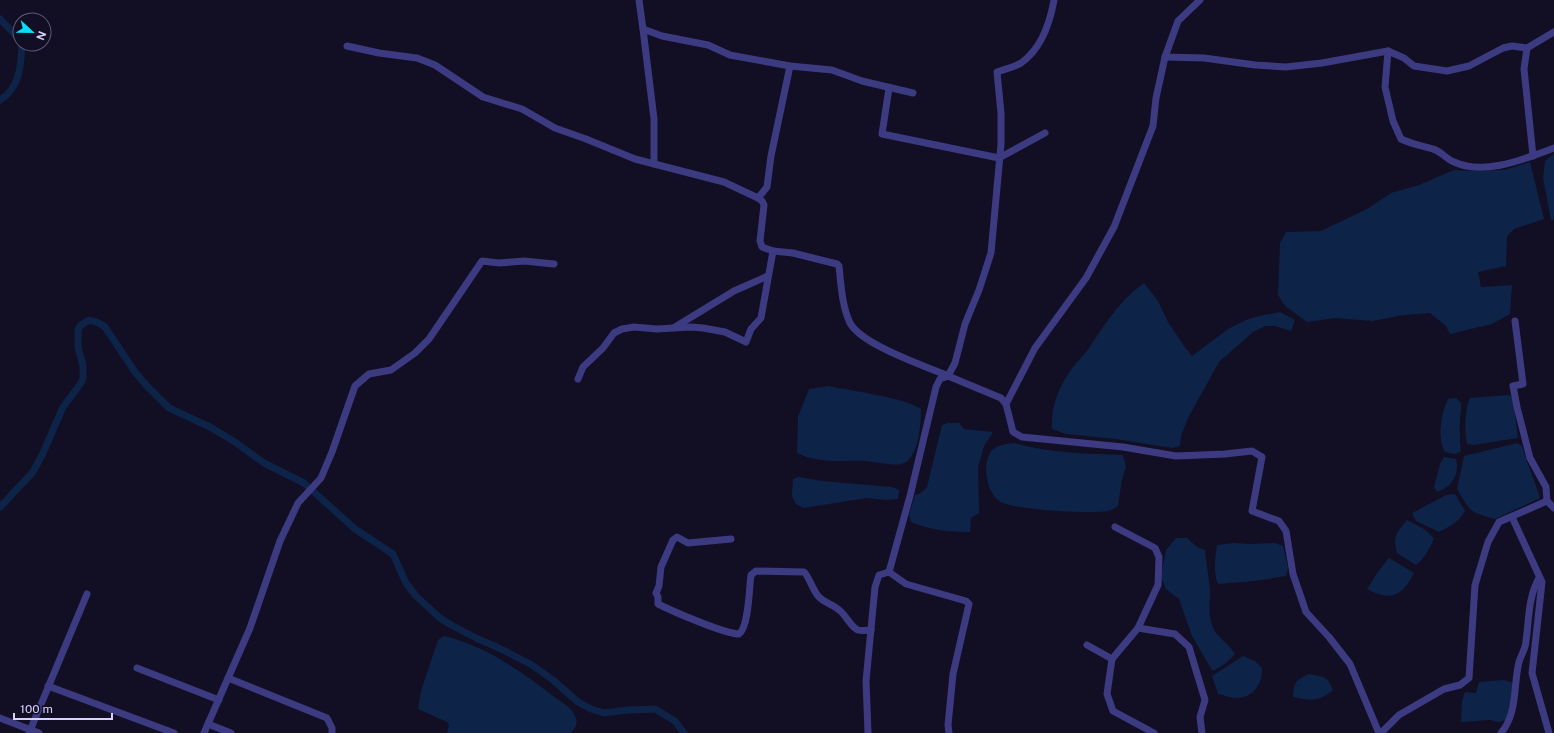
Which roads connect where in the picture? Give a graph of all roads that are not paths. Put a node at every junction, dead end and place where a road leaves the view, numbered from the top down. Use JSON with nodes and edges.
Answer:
{"nodes":[{"id":1,"x":639,"y":0,"type":"edge"},
{"id":2,"x":1054,"y":0,"type":"edge"},
{"id":3,"x":1200,"y":0,"type":"edge"},
{"id":4,"x":643,"y":29,"type":"junction"},
{"id":5,"x":1554,"y":32,"type":"edge"},
{"id":6,"x":347,"y":46,"type":"dead end"},
{"id":7,"x":1527,"y":48,"type":"junction"},
{"id":8,"x":1388,"y":52,"type":"junction"},
{"id":9,"x":1165,"y":57,"type":"junction"},
{"id":10,"x":790,"y":66,"type":"junction"},
{"id":11,"x":889,"y":88,"type":"junction"},
{"id":12,"x":913,"y":94,"type":"dead end"},
{"id":13,"x":1046,"y":133,"type":"dead end"},
{"id":14,"x":1554,"y":148,"type":"edge"},
{"id":15,"x":1533,"y":156,"type":"junction"},
{"id":16,"x":999,"y":158,"type":"junction"},
{"id":17,"x":654,"y":164,"type":"junction"},
{"id":18,"x":758,"y":198,"type":"junction"},
{"id":19,"x":773,"y":251,"type":"junction"},
{"id":20,"x":554,"y":264,"type":"dead end"},
{"id":21,"x":768,"y":276,"type":"junction"},
{"id":22,"x":1515,"y":321,"type":"dead end"},
{"id":23,"x":674,"y":328,"type":"junction"},
{"id":24,"x":948,"y":376,"type":"junction"},
{"id":25,"x":578,"y":379,"type":"dead end"},
{"id":26,"x":1006,"y":404,"type":"junction"},
{"id":27,"x":1547,"y":502,"type":"junction"},
{"id":28,"x":1554,"y":508,"type":"edge"},
{"id":29,"x":1512,"y":517,"type":"junction"},
{"id":30,"x":1115,"y":527,"type":"dead end"},
{"id":31,"x":732,"y":540,"type":"dead end"},
{"id":32,"x":888,"y":572,"type":"junction"},
{"id":33,"x":1539,"y":578,"type":"junction"},
{"id":34,"x":87,"y":594,"type":"dead end"},
{"id":35,"x":1138,"y":628,"type":"junction"},
{"id":36,"x":871,"y":630,"type":"junction"},
{"id":37,"x":1087,"y":645,"type":"dead end"},
{"id":38,"x":1112,"y":659,"type":"junction"},
{"id":39,"x":137,"y":668,"type":"dead end"},
{"id":40,"x":228,"y":678,"type":"junction"},
{"id":41,"x":48,"y":686,"type":"junction"},
{"id":42,"x":219,"y":700,"type":"junction"},
{"id":43,"x":0,"y":718,"type":"edge"},
{"id":44,"x":208,"y":724,"type":"junction"},
{"id":45,"x":29,"y":731,"type":"edge"},
{"id":46,"x":1501,"y":732,"type":"edge"},
{"id":47,"x":39,"y":733,"type":"edge"},
{"id":48,"x":174,"y":733,"type":"edge"},
{"id":49,"x":204,"y":733,"type":"edge"},
{"id":50,"x":230,"y":733,"type":"edge"},
{"id":51,"x":332,"y":733,"type":"edge"},
{"id":52,"x":868,"y":733,"type":"edge"},
{"id":53,"x":949,"y":733,"type":"edge"},
{"id":54,"x":1154,"y":733,"type":"edge"},
{"id":55,"x":1202,"y":733,"type":"edge"},
{"id":56,"x":1380,"y":733,"type":"edge"},
{"id":57,"x":1549,"y":733,"type":"edge"}],
"edges":[{"from":1,"to":4,"type":"street"},
{"from":2,"to":16,"type":"street"},
{"from":3,"to":9,"type":"street"},
{"from":4,"to":10,"type":"street"},
{"from":4,"to":17,"type":"street"},
{"from":5,"to":7,"type":"street"},
{"from":6,"to":17,"type":"street"},
{"from":7,"to":8,"type":"street"},
{"from":7,"to":15,"type":"street"},
{"from":8,"to":9,"type":"street"},
{"from":8,"to":15,"type":"street"},
{"from":9,"to":26,"type":"street"},
{"from":10,"to":11,"type":"street"},
{"from":10,"to":18,"type":"street"},
{"from":11,"to":12,"type":"street"},
{"from":11,"to":16,"type":"street"},
{"from":13,"to":16,"type":"street"},
{"from":14,"to":15,"type":"street"},
{"from":16,"to":24,"type":"street"},
{"from":17,"to":18,"type":"street"},
{"from":18,"to":19,"type":"street"},
{"from":19,"to":21,"type":"street"},
{"from":19,"to":24,"type":"street"},
{"from":20,"to":40,"type":"street"},
{"from":21,"to":23,"type":"street"},
{"from":21,"to":23,"type":"street"},
{"from":22,"to":27,"type":"street"},
{"from":23,"to":25,"type":"street"},
{"from":24,"to":26,"type":"street"},
{"from":24,"to":32,"type":"street"},
{"from":26,"to":56,"type":"street"},
{"from":27,"to":28,"type":"street"},
{"from":27,"to":29,"type":"street"},
{"from":29,"to":33,"type":"street"},
{"from":29,"to":56,"type":"street"},
{"from":30,"to":35,"type":"street"},
{"from":31,"to":36,"type":"street"},
{"from":32,"to":36,"type":"street"},
{"from":32,"to":53,"type":"street"},
{"from":33,"to":46,"type":"street"},
{"from":33,"to":57,"type":"street"},
{"from":34,"to":41,"type":"street"},
{"from":35,"to":38,"type":"street"},
{"from":35,"to":55,"type":"street"},
{"from":36,"to":52,"type":"street"},
{"from":37,"to":38,"type":"street"},
{"from":38,"to":54,"type":"street"},
{"from":39,"to":42,"type":"street"},
{"from":40,"to":42,"type":"street"},
{"from":40,"to":51,"type":"street"},
{"from":41,"to":45,"type":"street"},
{"from":41,"to":48,"type":"street"},
{"from":42,"to":44,"type":"street"},
{"from":43,"to":45,"type":"street"},
{"from":44,"to":49,"type":"street"},
{"from":44,"to":50,"type":"street"},
{"from":45,"to":47,"type":"street"}]}
